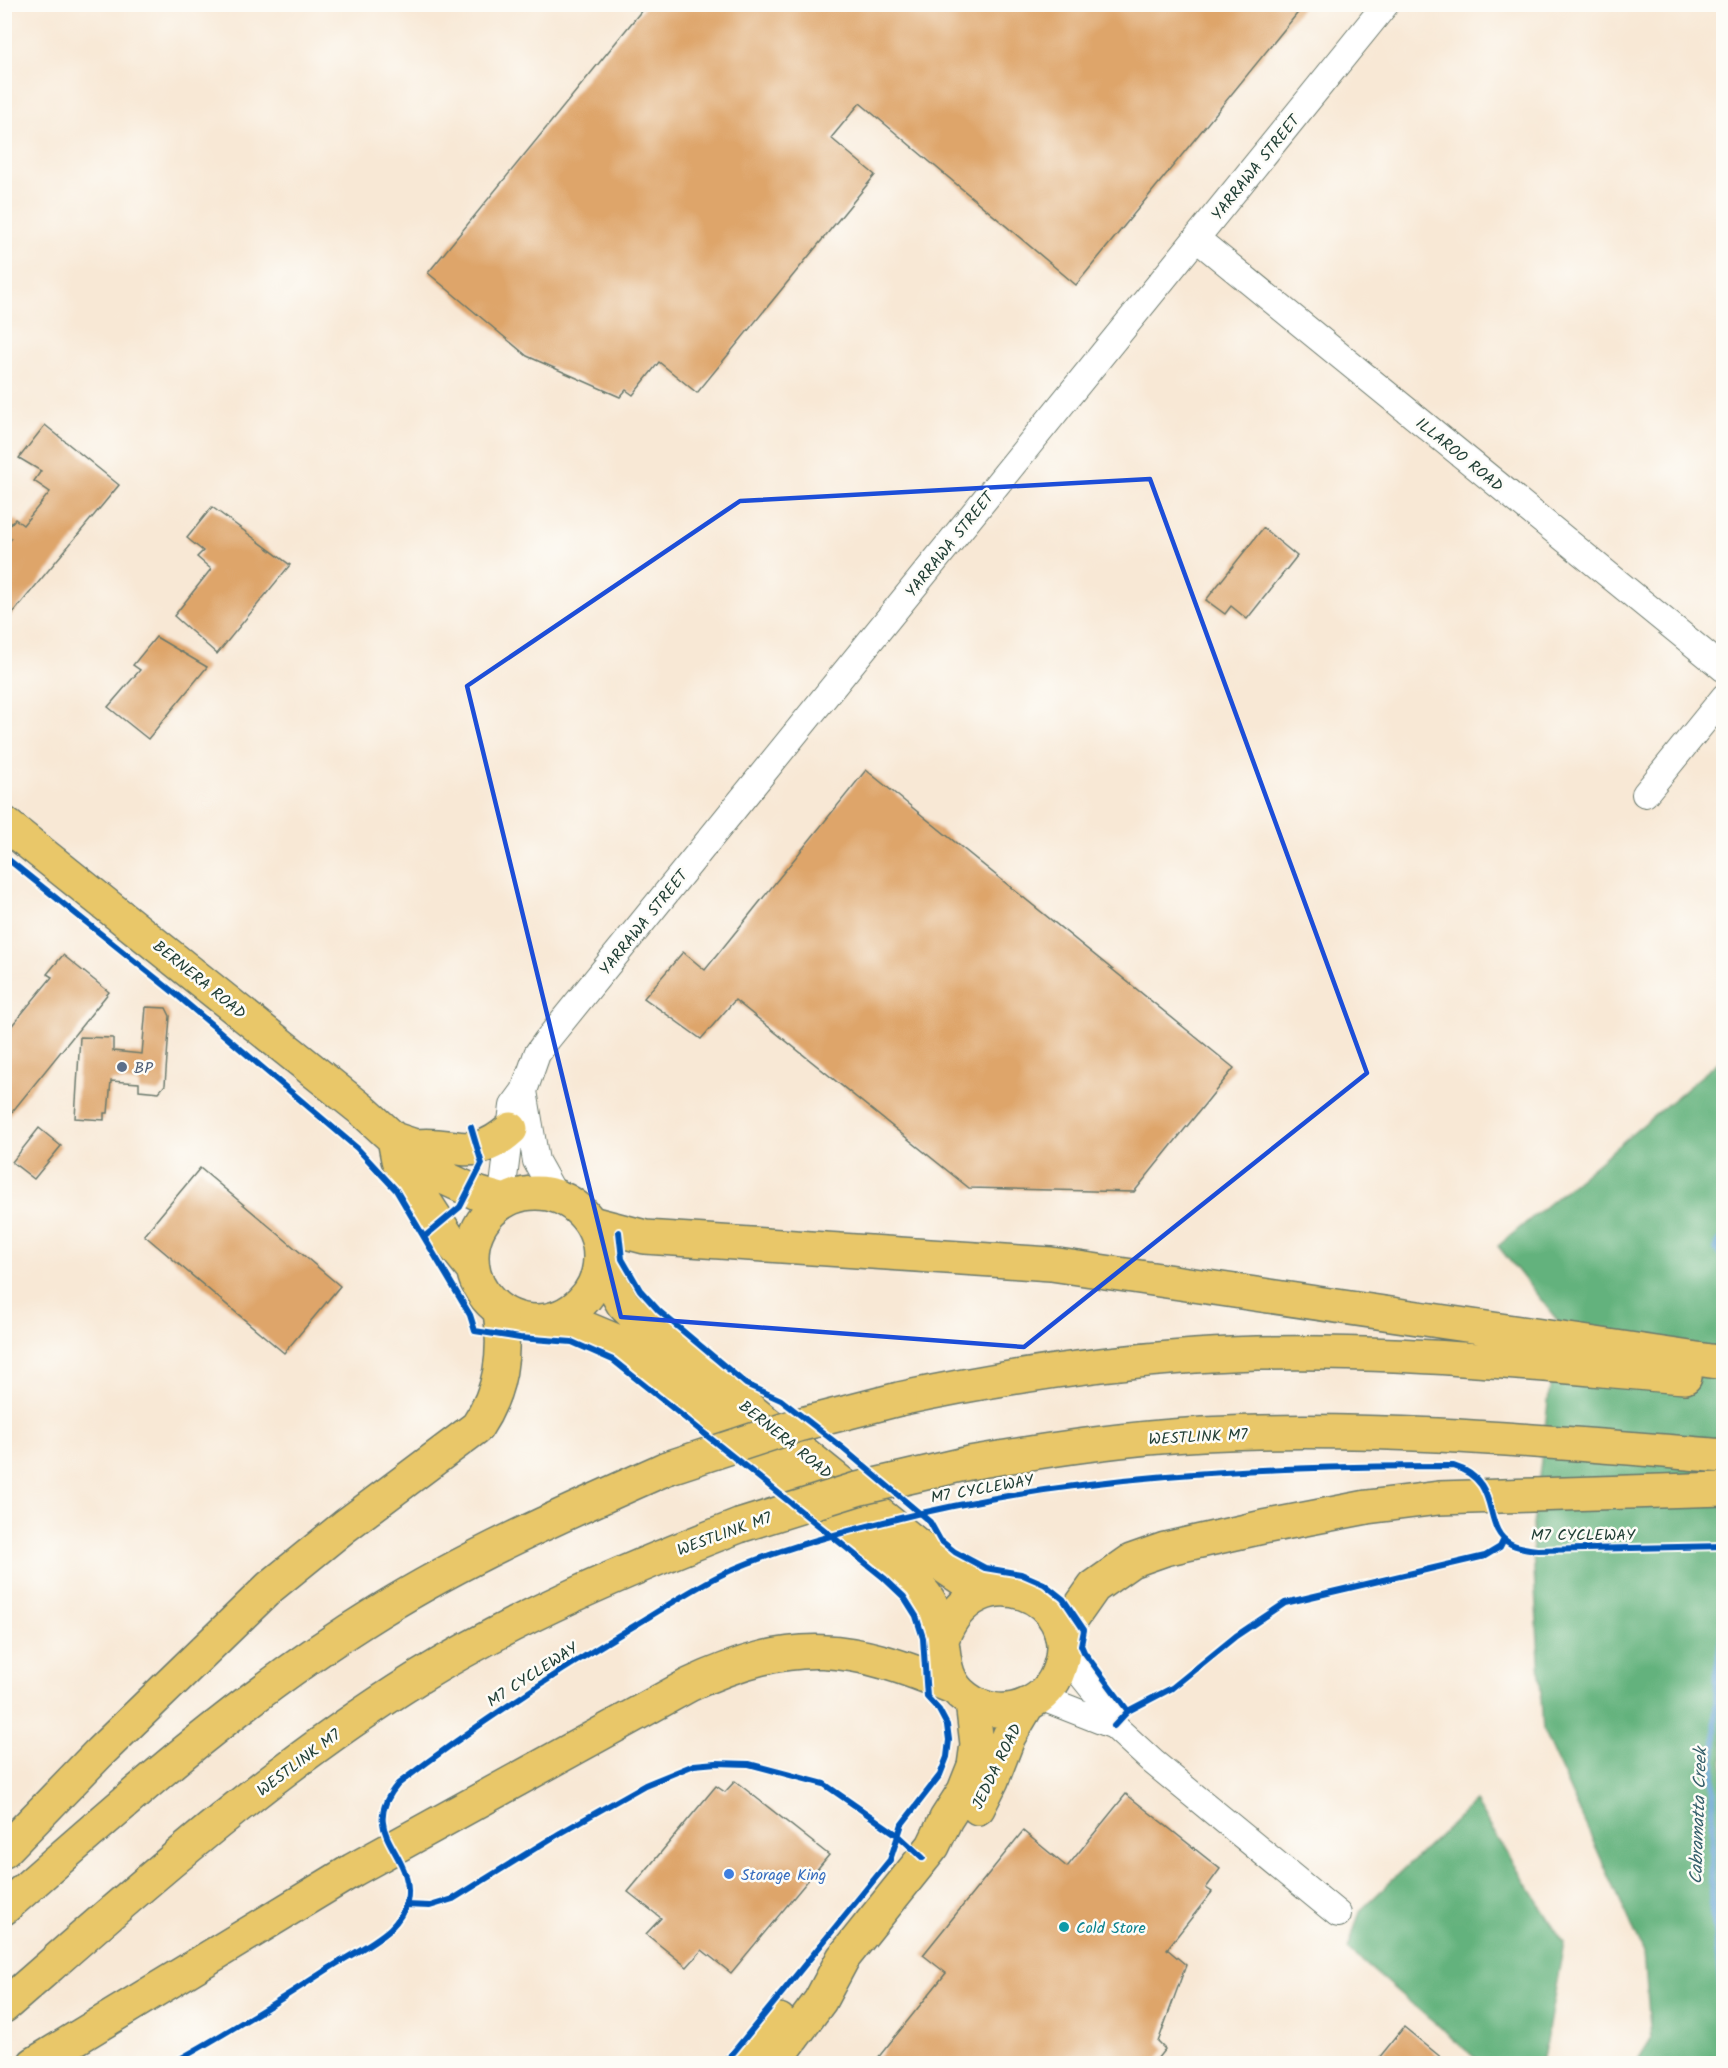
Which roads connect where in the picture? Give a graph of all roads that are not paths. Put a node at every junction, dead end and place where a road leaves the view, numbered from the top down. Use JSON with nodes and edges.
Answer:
{"nodes":[{"id":1,"x":1386,"y":4,"type":"edge"},
{"id":2,"x":1197,"y":239,"type":"junction"},
{"id":3,"x":1724,"y":669,"type":"edge"},
{"id":4,"x":1724,"y":697,"type":"edge"},
{"id":5,"x":1645,"y":794,"type":"dead end"},
{"id":6,"x":4,"y":823,"type":"edge"},
{"id":7,"x":524,"y":1090,"type":"junction"},
{"id":8,"x":511,"y":1129,"type":"junction"},
{"id":9,"x":404,"y":1142,"type":"junction"},
{"id":10,"x":555,"y":1195,"type":"junction"},
{"id":11,"x":506,"y":1200,"type":"junction"},
{"id":12,"x":591,"y":1223,"type":"junction"},
{"id":13,"x":601,"y":1256,"type":"junction"},
{"id":14,"x":473,"y":1269,"type":"junction"},
{"id":15,"x":500,"y":1311,"type":"junction"},
{"id":16,"x":547,"y":1321,"type":"junction"},
{"id":17,"x":1724,"y":1363,"type":"edge"},
{"id":18,"x":1724,"y":1380,"type":"edge"},
{"id":19,"x":1724,"y":1456,"type":"edge"},
{"id":20,"x":1724,"y":1489,"type":"edge"},
{"id":21,"x":1001,"y":1589,"type":"junction"},
{"id":22,"x":943,"y":1637,"type":"junction"},
{"id":23,"x":1062,"y":1643,"type":"junction"},
{"id":24,"x":963,"y":1695,"type":"junction"},
{"id":25,"x":1034,"y":1701,"type":"junction"},
{"id":26,"x":1114,"y":1726,"type":"junction"},
{"id":27,"x":933,"y":1846,"type":"junction"},
{"id":28,"x":4,"y":1851,"type":"edge"},
{"id":29,"x":4,"y":1908,"type":"edge"},
{"id":30,"x":1338,"y":1914,"type":"dead end"},
{"id":31,"x":843,"y":1958,"type":"junction"},
{"id":32,"x":4,"y":2006,"type":"edge"},
{"id":33,"x":34,"y":2064,"type":"edge"},
{"id":34,"x":745,"y":2064,"type":"edge"},
{"id":35,"x":773,"y":2064,"type":"edge"}],
"edges":[{"from":1,"to":2,"type":"street","name":"YARRAWA STREET"},
{"from":2,"to":3,"type":"street","name":"ILLAROO ROAD"},
{"from":2,"to":7,"type":"street","name":"YARRAWA STREET"},
{"from":4,"to":5,"type":"street"},
{"from":6,"to":9,"type":"main road","name":"BERNERA ROAD"},
{"from":7,"to":8,"type":"street","name":"YARRAWA STREET"},
{"from":7,"to":10,"type":"street","name":"YARRAWA STREET"},
{"from":8,"to":9,"type":"main road"},
{"from":8,"to":11,"type":"street","name":"YARRAWA STREET"},
{"from":9,"to":11,"type":"main road","name":"BERNERA ROAD"},
{"from":9,"to":14,"type":"main road"},
{"from":10,"to":11,"type":"main road"},
{"from":10,"to":12,"type":"main road"},
{"from":11,"to":14,"type":"main road"},
{"from":12,"to":13,"type":"main road"},
{"from":12,"to":17,"type":"main road"},
{"from":13,"to":16,"type":"main road"},
{"from":13,"to":21,"type":"main road","name":"BERNERA ROAD"},
{"from":14,"to":15,"type":"main road"},
{"from":15,"to":16,"type":"main road"},
{"from":15,"to":28,"type":"main road"},
{"from":16,"to":22,"type":"main road","name":"BERNERA ROAD"},
{"from":18,"to":29,"type":"main road","bridge":true},
{"from":19,"to":32,"type":"main road","name":"WESTLINK M7","bridge":true},
{"from":20,"to":23,"type":"main road"},
{"from":21,"to":22,"type":"main road"},
{"from":21,"to":23,"type":"main road"},
{"from":22,"to":24,"type":"main road"},
{"from":23,"to":25,"type":"main road"},
{"from":23,"to":26,"type":"street"},
{"from":24,"to":25,"type":"main road"},
{"from":24,"to":27,"type":"main road","name":"JEDDA ROAD"},
{"from":24,"to":33,"type":"main road"},
{"from":25,"to":26,"type":"street"},
{"from":25,"to":27,"type":"main road","name":"JEDDA ROAD"},
{"from":26,"to":30,"type":"street"},
{"from":27,"to":31,"type":"main road","name":"JEDDA ROAD"},
{"from":31,"to":34,"type":"main road","name":"JEDDA ROAD"},
{"from":31,"to":35,"type":"main road","name":"JEDDA ROAD"}]}
